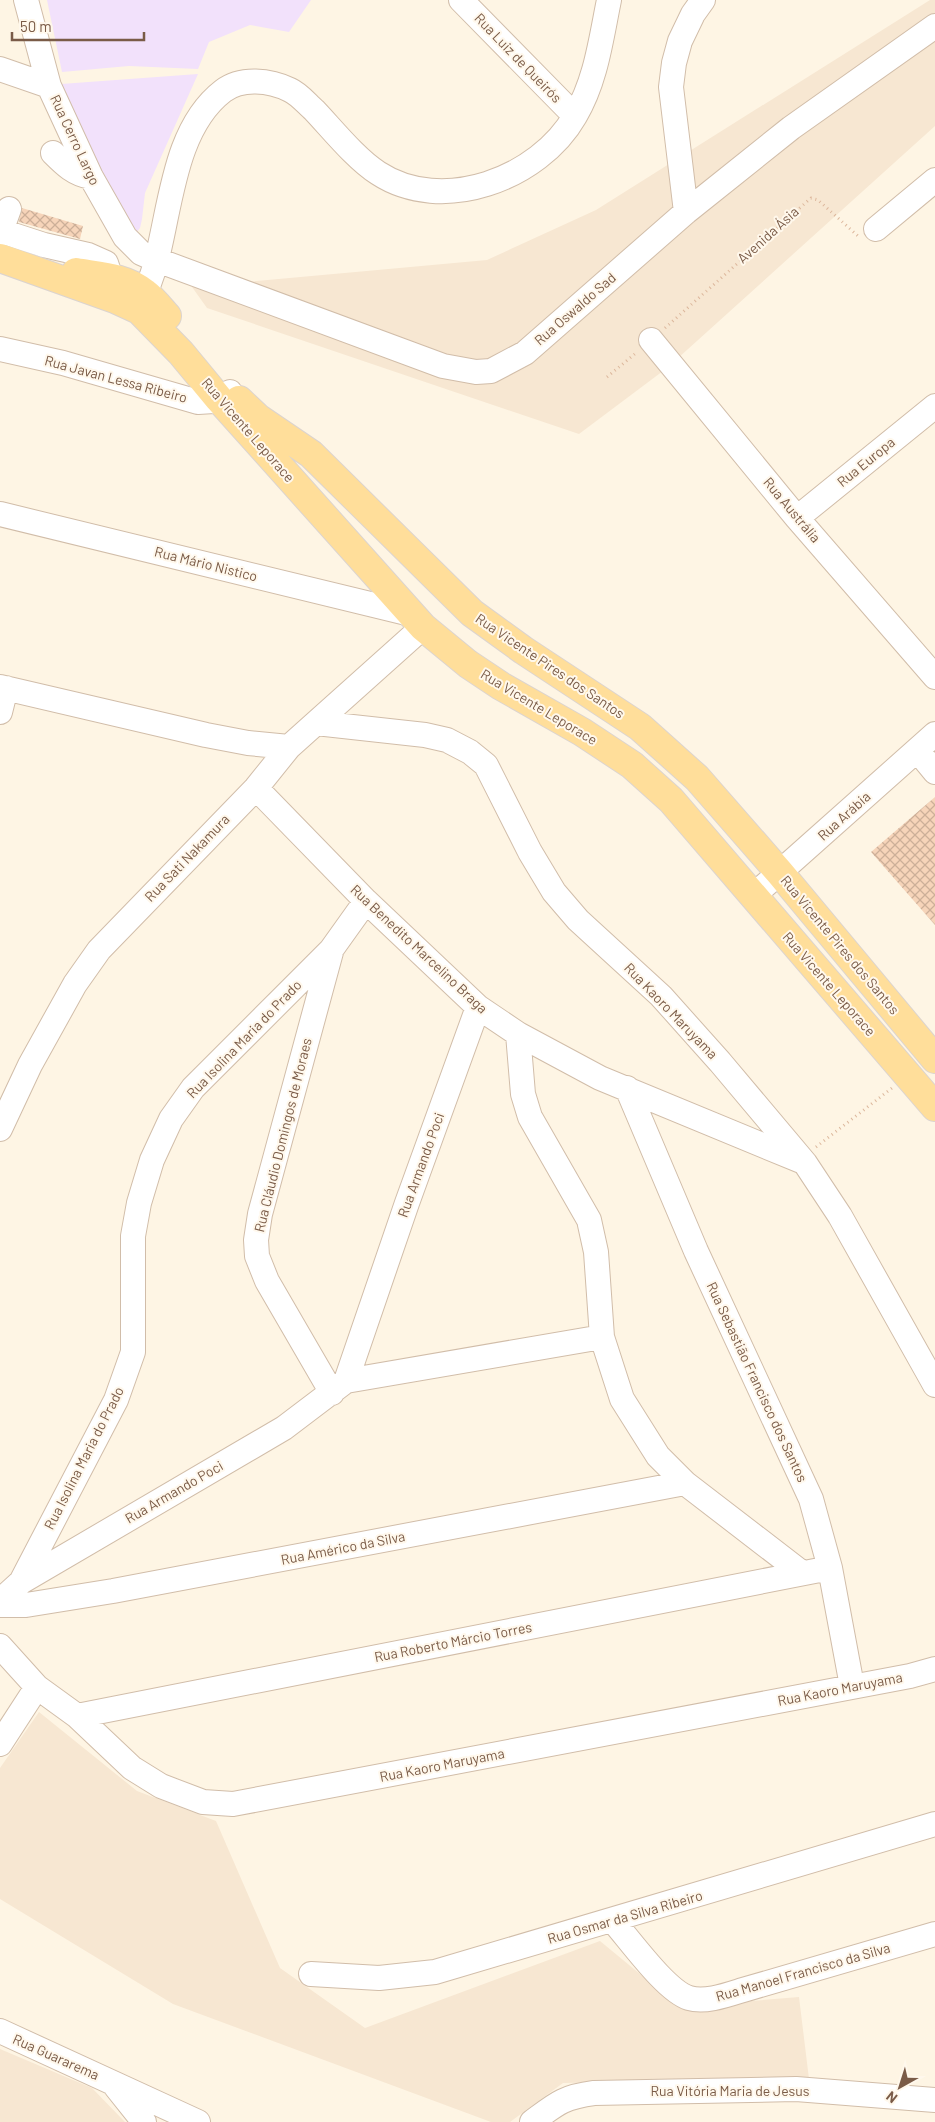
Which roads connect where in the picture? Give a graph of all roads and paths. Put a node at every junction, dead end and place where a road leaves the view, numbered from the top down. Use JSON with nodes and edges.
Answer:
{"nodes":[{"id":1,"x":26,"y":0,"type":"edge"},
{"id":2,"x":461,"y":0,"type":"edge"},
{"id":3,"x":609,"y":0,"type":"edge"},
{"id":4,"x":703,"y":0,"type":"edge"},
{"id":5,"x":935,"y":26,"type":"edge"},
{"id":6,"x":0,"y":69,"type":"edge"},
{"id":7,"x":50,"y":86,"type":"junction"},
{"id":8,"x":575,"y":116,"type":"junction"},
{"id":9,"x":53,"y":153,"type":"dead end"},
{"id":10,"x":91,"y":177,"type":"junction"},
{"id":11,"x":935,"y":180,"type":"edge"},
{"id":12,"x":9,"y":209,"type":"dead end"},
{"id":13,"x":686,"y":212,"type":"junction"},
{"id":14,"x":876,"y":229,"type":"joint"},
{"id":15,"x":0,"y":232,"type":"edge"},
{"id":16,"x":0,"y":258,"type":"edge"},
{"id":17,"x":157,"y":260,"type":"junction"},
{"id":18,"x":109,"y":287,"type":"junction"},
{"id":19,"x":142,"y":301,"type":"junction"},
{"id":20,"x":651,"y":340,"type":"junction"},
{"id":21,"x":0,"y":349,"type":"edge"},
{"id":22,"x":607,"y":377,"type":"dead end"},
{"id":23,"x":225,"y":395,"type":"junction"},
{"id":24,"x":935,"y":406,"type":"edge"},
{"id":25,"x":311,"y":454,"type":"junction"},
{"id":26,"x":286,"y":474,"type":"junction"},
{"id":27,"x":0,"y":514,"type":"edge"},
{"id":28,"x":798,"y":518,"type":"junction"},
{"id":29,"x":417,"y":620,"type":"junction"},
{"id":30,"x":935,"y":677,"type":"edge"},
{"id":31,"x":3,"y":688,"type":"edge"},
{"id":32,"x":0,"y":712,"type":"edge"},
{"id":33,"x":316,"y":723,"type":"junction"},
{"id":34,"x":935,"y":734,"type":"edge"},
{"id":35,"x":289,"y":747,"type":"junction"},
{"id":36,"x":917,"y":750,"type":"junction"},
{"id":37,"x":935,"y":772,"type":"edge"},
{"id":38,"x":256,"y":788,"type":"junction"},
{"id":39,"x":780,"y":873,"type":"junction"},
{"id":40,"x":753,"y":896,"type":"junction"},
{"id":41,"x":366,"y":901,"type":"junction"},
{"id":42,"x":331,"y":950,"type":"junction"},
{"id":43,"x":284,"y":997,"type":"junction"},
{"id":44,"x":478,"y":1007,"type":"junction"},
{"id":45,"x":315,"y":1008,"type":"junction"},
{"id":46,"x":518,"y":1034,"type":"junction"},
{"id":47,"x":935,"y":1059,"type":"edge"},
{"id":48,"x":908,"y":1076,"type":"junction"},
{"id":49,"x":627,"y":1088,"type":"junction"},
{"id":50,"x":935,"y":1107,"type":"edge"},
{"id":51,"x":0,"y":1128,"type":"edge"},
{"id":52,"x":803,"y":1161,"type":"junction"},
{"id":53,"x":602,"y":1336,"type":"junction"},
{"id":54,"x":935,"y":1385,"type":"edge"},
{"id":55,"x":339,"y":1387,"type":"junction"},
{"id":56,"x":685,"y":1483,"type":"junction"},
{"id":57,"x":830,"y":1568,"type":"junction"},
{"id":58,"x":802,"y":1573,"type":"junction"},
{"id":59,"x":21,"y":1582,"type":"junction"},
{"id":60,"x":0,"y":1601,"type":"edge"},
{"id":61,"x":0,"y":1605,"type":"edge"},
{"id":62,"x":0,"y":1646,"type":"edge"},
{"id":63,"x":935,"y":1669,"type":"edge"},
{"id":64,"x":852,"y":1686,"type":"junction"},
{"id":65,"x":37,"y":1687,"type":"junction"},
{"id":66,"x":77,"y":1716,"type":"junction"},
{"id":67,"x":0,"y":1744,"type":"edge"},
{"id":68,"x":935,"y":1824,"type":"edge"},
{"id":69,"x":612,"y":1921,"type":"junction"},
{"id":70,"x":935,"y":1934,"type":"edge"},
{"id":71,"x":311,"y":1974,"type":"dead end"},
{"id":72,"x":0,"y":2031,"type":"edge"},
{"id":73,"x":112,"y":2082,"type":"junction"},
{"id":74,"x":935,"y":2100,"type":"edge"},
{"id":75,"x":144,"y":2122,"type":"edge"},
{"id":76,"x":198,"y":2122,"type":"edge"},
{"id":77,"x":532,"y":2122,"type":"edge"}],
"edges":[{"from":1,"to":7,"type":"street","name":"Rua Cerro Largo"},
{"from":2,"to":8,"type":"street","name":"Rua Luiz de Queirós"},
{"from":3,"to":8,"type":"street"},
{"from":4,"to":13,"type":"street"},
{"from":5,"to":13,"type":"street","name":"Rua Oswaldo Sad"},
{"from":6,"to":7,"type":"street"},
{"from":7,"to":10,"type":"street","name":"Rua Cerro Largo"},
{"from":8,"to":17,"type":"street"},
{"from":9,"to":10,"type":"street"},
{"from":10,"to":17,"type":"street","name":"Rua Cerro Largo"},
{"from":11,"to":14,"type":"street"},
{"from":12,"to":15,"type":"street"},
{"from":13,"to":17,"type":"street","name":"Rua Oswaldo Sad"},
{"from":14,"to":20,"type":"path","name":"Avenida Ásia"},
{"from":15,"to":18,"type":"street"},
{"from":16,"to":18,"type":"main road"},
{"from":17,"to":19,"type":"street"},
{"from":18,"to":19,"type":"main road"},
{"from":19,"to":23,"type":"main road","name":"Rua Vicente Leporace"},
{"from":20,"to":22,"type":"path","name":"Avenida Ásia"},
{"from":20,"to":28,"type":"street","name":"Rua Austrália"},
{"from":21,"to":23,"type":"street","name":"Rua Javan Lessa Ribeiro"},
{"from":23,"to":25,"type":"main road","name":"Rua Vicente Pires dos Santos"},
{"from":23,"to":26,"type":"main road","name":"Rua Vicente Leporace"},
{"from":24,"to":28,"type":"street","name":"Rua Europa"},
{"from":25,"to":26,"type":"main road"},
{"from":25,"to":39,"type":"main road","name":"Rua Vicente Pires dos Santos"},
{"from":26,"to":29,"type":"main road","name":"Rua Vicente Leporace"},
{"from":27,"to":29,"type":"street","name":"Rua Mário Nistico"},
{"from":28,"to":30,"type":"street","name":"Rua Austrália"},
{"from":29,"to":33,"type":"street","name":"Rua Sati Nakamura"},
{"from":29,"to":40,"type":"main road","name":"Rua Vicente Leporace"},
{"from":31,"to":32,"type":"street"},
{"from":31,"to":35,"type":"street"},
{"from":33,"to":35,"type":"street","name":"Rua Sati Nakamura"},
{"from":33,"to":52,"type":"street","name":"Rua Kaoro Maruyama"},
{"from":34,"to":36,"type":"street","name":"Rua Arábia"},
{"from":35,"to":38,"type":"street","name":"Rua Sati Nakamura"},
{"from":36,"to":37,"type":"street"},
{"from":36,"to":39,"type":"street","name":"Rua Arábia"},
{"from":38,"to":41,"type":"street","name":"Rua Benedito Marcelino Braga"},
{"from":38,"to":51,"type":"street","name":"Rua Sati Nakamura"},
{"from":39,"to":40,"type":"street","name":"Rua Arábia"},
{"from":39,"to":47,"type":"main road","name":"Rua Vicente Pires dos Santos"},
{"from":40,"to":48,"type":"main road","name":"Rua Vicente Leporace"},
{"from":41,"to":42,"type":"street","name":"Rua Isolina Maria do Prado"},
{"from":41,"to":44,"type":"street","name":"Rua Benedito Marcelino Braga"},
{"from":42,"to":43,"type":"street","name":"Rua Isolina Maria do Prado"},
{"from":42,"to":45,"type":"street","name":"Rua Cláudio Domingos de Moraes"},
{"from":43,"to":45,"type":"street"},
{"from":43,"to":59,"type":"street","name":"Rua Isolina Maria do Prado"},
{"from":44,"to":46,"type":"street","name":"Rua Benedito Marcelino Braga"},
{"from":44,"to":55,"type":"street","name":"Rua Armando Poci"},
{"from":45,"to":55,"type":"street","name":"Rua Cláudio Domingos de Moraes"},
{"from":46,"to":49,"type":"street","name":"Rua Benedito Marcelino Braga"},
{"from":46,"to":53,"type":"street"},
{"from":48,"to":50,"type":"main road","name":"Rua Vicente Leporace"},
{"from":48,"to":52,"type":"path"},
{"from":49,"to":52,"type":"street","name":"Rua Benedito Marcelino Braga"},
{"from":49,"to":57,"type":"street","name":"Rua Sebastião Francisco dos Santos"},
{"from":52,"to":54,"type":"street","name":"Rua Kaoro Maruyama"},
{"from":53,"to":55,"type":"street","name":"Rua Armando Poci"},
{"from":53,"to":56,"type":"street"},
{"from":55,"to":59,"type":"street","name":"Rua Armando Poci"},
{"from":56,"to":58,"type":"street"},
{"from":56,"to":61,"type":"street","name":"Rua Américo da Silva"},
{"from":57,"to":58,"type":"street","name":"Rua Roberto Márcio Torres"},
{"from":57,"to":64,"type":"street","name":"Rua Sebastião Francisco dos Santos"},
{"from":58,"to":66,"type":"street","name":"Rua Roberto Márcio Torres"},
{"from":59,"to":60,"type":"street","name":"Rua Armando Poci"},
{"from":62,"to":65,"type":"street","name":"Rua Kaoro Maruyama"},
{"from":63,"to":64,"type":"street","name":"Rua Kaoro Maruyama"},
{"from":64,"to":66,"type":"street","name":"Rua Kaoro Maruyama"},
{"from":65,"to":66,"type":"street","name":"Rua Kaoro Maruyama"},
{"from":65,"to":67,"type":"street"},
{"from":68,"to":69,"type":"street","name":"Rua Osmar da Silva Ribeiro"},
{"from":69,"to":70,"type":"street","name":"Rua Manoel Francisco da Silva"},
{"from":69,"to":71,"type":"street","name":"Rua Osmar da Silva Ribeiro"},
{"from":72,"to":73,"type":"street","name":"Rua Guararema"},
{"from":73,"to":75,"type":"street"},
{"from":73,"to":76,"type":"street","name":"Rua Guararema"},
{"from":74,"to":77,"type":"street","name":"Rua Vitória Maria de Jesus"}]}
